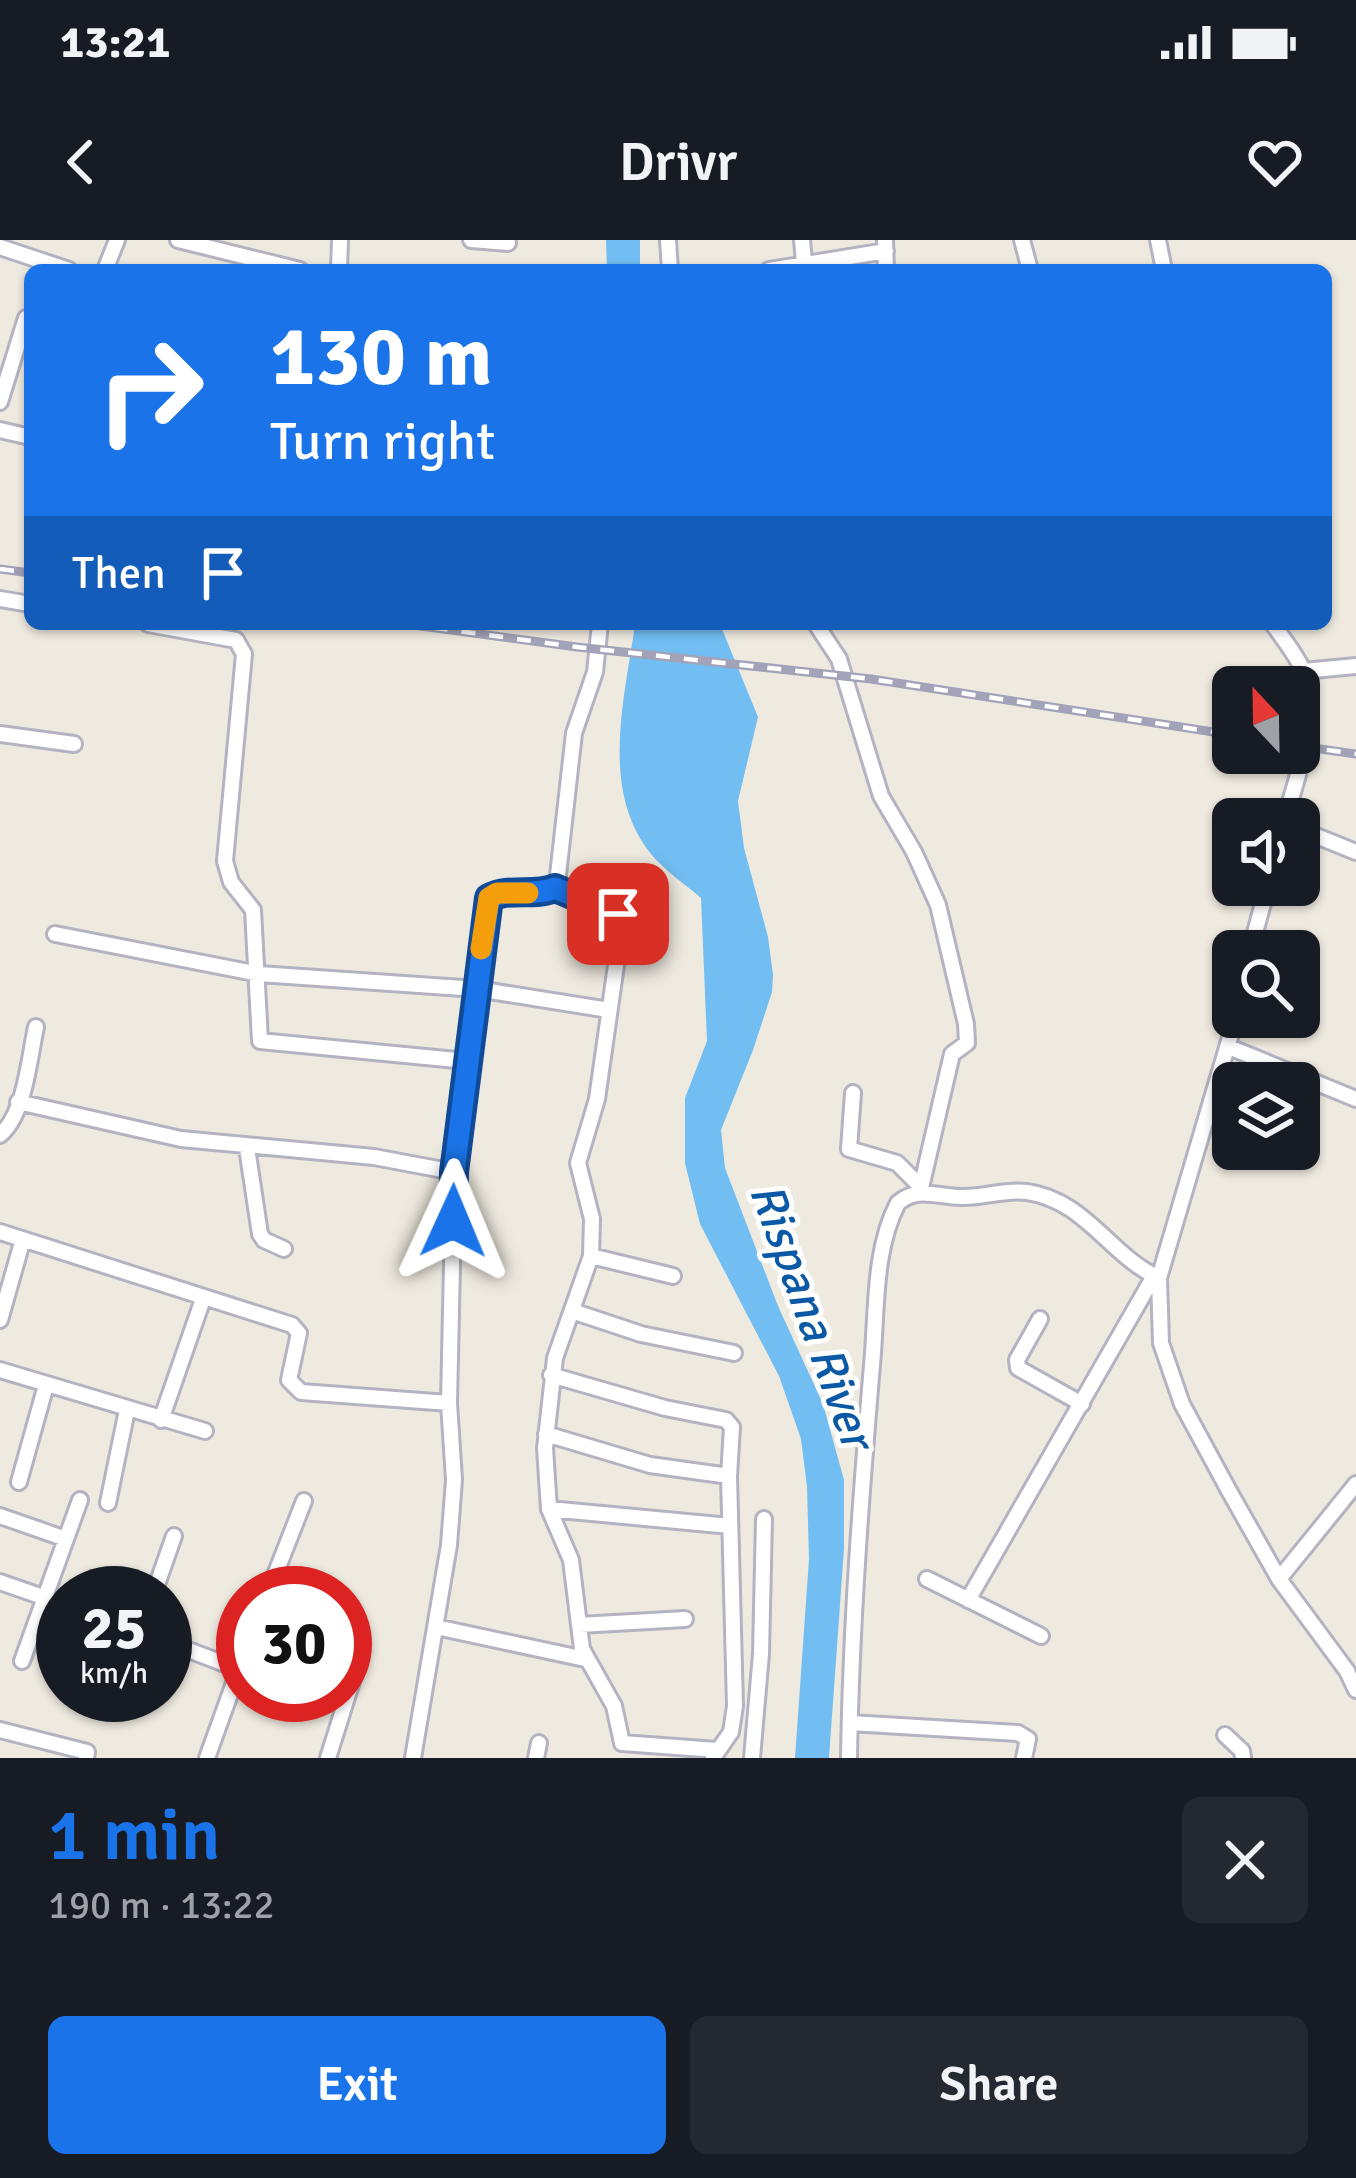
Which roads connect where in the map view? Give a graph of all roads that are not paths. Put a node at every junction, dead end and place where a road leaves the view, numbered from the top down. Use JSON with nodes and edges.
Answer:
{"nodes":[{"id":1,"x":178,"y":240,"type":"edge"},
{"id":2,"x":472,"y":240,"type":"edge"},
{"id":3,"x":802,"y":240,"type":"edge"},
{"id":4,"x":508,"y":243,"type":"dead end"},
{"id":5,"x":885,"y":245,"type":"edge"},
{"id":6,"x":0,"y":247,"type":"edge"},
{"id":7,"x":804,"y":262,"type":"junction"},
{"id":8,"x":51,"y":264,"type":"edge"},
{"id":9,"x":276,"y":264,"type":"edge"},
{"id":10,"x":795,"y":264,"type":"edge"},
{"id":11,"x":24,"y":324,"type":"edge"},
{"id":12,"x":0,"y":402,"type":"edge"},
{"id":13,"x":184,"y":630,"type":"edge"},
{"id":14,"x":599,"y":630,"type":"edge"},
{"id":15,"x":820,"y":630,"type":"edge"},
{"id":16,"x":1277,"y":630,"type":"edge"},
{"id":17,"x":1300,"y":666,"type":"edge"},
{"id":18,"x":1356,"y":666,"type":"edge"},
{"id":19,"x":1320,"y":669,"type":"edge"},
{"id":20,"x":0,"y":734,"type":"edge"},
{"id":21,"x":74,"y":744,"type":"dead end"},
{"id":22,"x":1320,"y":838,"type":"edge"},
{"id":23,"x":1356,"y":852,"type":"edge"},
{"id":24,"x":555,"y":888,"type":"junction"},
{"id":25,"x":55,"y":934,"type":"dead end"},
{"id":26,"x":259,"y":974,"type":"junction"},
{"id":27,"x":477,"y":989,"type":"junction"},
{"id":28,"x":609,"y":1010,"type":"junction"},
{"id":29,"x":36,"y":1028,"type":"dead end"},
{"id":30,"x":1231,"y":1038,"type":"edge"},
{"id":31,"x":1229,"y":1048,"type":"junction"},
{"id":32,"x":467,"y":1061,"type":"junction"},
{"id":33,"x":853,"y":1093,"type":"dead end"},
{"id":34,"x":1356,"y":1099,"type":"edge"},
{"id":35,"x":18,"y":1102,"type":"junction"},
{"id":36,"x":0,"y":1135,"type":"edge"},
{"id":37,"x":247,"y":1148,"type":"junction"},
{"id":38,"x":454,"y":1172,"type":"junction"},
{"id":39,"x":920,"y":1190,"type":"junction"},
{"id":40,"x":0,"y":1232,"type":"edge"},
{"id":41,"x":23,"y":1239,"type":"junction"},
{"id":42,"x":284,"y":1250,"type":"dead end"},
{"id":43,"x":591,"y":1256,"type":"junction"},
{"id":44,"x":673,"y":1276,"type":"dead end"},
{"id":45,"x":1156,"y":1277,"type":"junction"},
{"id":46,"x":203,"y":1299,"type":"junction"},
{"id":47,"x":572,"y":1312,"type":"junction"},
{"id":48,"x":1040,"y":1318,"type":"dead end"},
{"id":49,"x":0,"y":1319,"type":"edge"},
{"id":50,"x":734,"y":1353,"type":"dead end"},
{"id":51,"x":0,"y":1370,"type":"edge"},
{"id":52,"x":551,"y":1376,"type":"junction"},
{"id":53,"x":46,"y":1385,"type":"junction"},
{"id":54,"x":449,"y":1403,"type":"junction"},
{"id":55,"x":1082,"y":1404,"type":"junction"},
{"id":56,"x":127,"y":1410,"type":"junction"},
{"id":57,"x":161,"y":1420,"type":"junction"},
{"id":58,"x":205,"y":1431,"type":"dead end"},
{"id":59,"x":546,"y":1434,"type":"junction"},
{"id":60,"x":729,"y":1477,"type":"junction"},
{"id":61,"x":19,"y":1482,"type":"dead end"},
{"id":62,"x":1356,"y":1484,"type":"edge"},
{"id":63,"x":80,"y":1500,"type":"dead end"},
{"id":64,"x":304,"y":1501,"type":"dead end"},
{"id":65,"x":108,"y":1503,"type":"dead end"},
{"id":66,"x":549,"y":1509,"type":"junction"},
{"id":67,"x":0,"y":1516,"type":"edge"},
{"id":68,"x":764,"y":1519,"type":"dead end"},
{"id":69,"x":730,"y":1526,"type":"junction"},
{"id":70,"x":174,"y":1536,"type":"dead end"},
{"id":71,"x":66,"y":1540,"type":"junction"},
{"id":72,"x":57,"y":1566,"type":"edge"},
{"id":73,"x":163,"y":1566,"type":"edge"},
{"id":74,"x":279,"y":1566,"type":"edge"},
{"id":75,"x":927,"y":1579,"type":"dead end"},
{"id":76,"x":1279,"y":1579,"type":"junction"},
{"id":77,"x":0,"y":1582,"type":"edge"},
{"id":78,"x":36,"y":1595,"type":"edge"},
{"id":79,"x":968,"y":1600,"type":"junction"},
{"id":80,"x":685,"y":1619,"type":"dead end"},
{"id":81,"x":36,"y":1624,"type":"edge"},
{"id":82,"x":579,"y":1625,"type":"junction"},
{"id":83,"x":436,"y":1627,"type":"junction"},
{"id":84,"x":1040,"y":1636,"type":"dead end"},
{"id":85,"x":585,"y":1659,"type":"junction"},
{"id":86,"x":22,"y":1661,"type":"dead end"},
{"id":87,"x":1351,"y":1674,"type":"edge"},
{"id":88,"x":1356,"y":1690,"type":"edge"},
{"id":89,"x":220,"y":1722,"type":"edge"},
{"id":90,"x":339,"y":1722,"type":"edge"},
{"id":91,"x":850,"y":1724,"type":"junction"},
{"id":92,"x":0,"y":1730,"type":"edge"},
{"id":93,"x":1225,"y":1735,"type":"dead end"},
{"id":94,"x":715,"y":1754,"type":"edge"},
{"id":95,"x":86,"y":1758,"type":"edge"},
{"id":96,"x":207,"y":1758,"type":"edge"},
{"id":97,"x":328,"y":1758,"type":"edge"},
{"id":98,"x":413,"y":1758,"type":"edge"},
{"id":99,"x":752,"y":1758,"type":"edge"},
{"id":100,"x":849,"y":1758,"type":"edge"},
{"id":101,"x":1024,"y":1758,"type":"edge"},
{"id":102,"x":1243,"y":1758,"type":"edge"}],
"edges":[{"from":1,"to":9,"type":"street"},
{"from":2,"to":4,"type":"street"},
{"from":3,"to":7,"type":"street"},
{"from":5,"to":7,"type":"street"},
{"from":6,"to":8,"type":"street"},
{"from":7,"to":10,"type":"street"},
{"from":11,"to":12,"type":"street"},
{"from":13,"to":26,"type":"street"},
{"from":14,"to":24,"type":"street"},
{"from":15,"to":39,"type":"street"},
{"from":16,"to":17,"type":"street"},
{"from":18,"to":19,"type":"street"},
{"from":20,"to":21,"type":"street"},
{"from":22,"to":23,"type":"street"},
{"from":24,"to":27,"type":"street"},
{"from":24,"to":28,"type":"street"},
{"from":25,"to":26,"type":"street"},
{"from":26,"to":27,"type":"street"},
{"from":26,"to":32,"type":"street"},
{"from":27,"to":28,"type":"street"},
{"from":27,"to":32,"type":"street"},
{"from":28,"to":43,"type":"street"},
{"from":29,"to":35,"type":"street"},
{"from":30,"to":31,"type":"street"},
{"from":31,"to":34,"type":"street"},
{"from":31,"to":45,"type":"street"},
{"from":32,"to":38,"type":"street"},
{"from":33,"to":39,"type":"street"},
{"from":35,"to":36,"type":"street"},
{"from":35,"to":37,"type":"street"},
{"from":37,"to":38,"type":"street"},
{"from":37,"to":42,"type":"street"},
{"from":38,"to":54,"type":"street"},
{"from":39,"to":45,"type":"street"},
{"from":39,"to":91,"type":"street"},
{"from":40,"to":41,"type":"street"},
{"from":41,"to":46,"type":"street"},
{"from":41,"to":49,"type":"street"},
{"from":43,"to":44,"type":"street"},
{"from":43,"to":47,"type":"street"},
{"from":45,"to":55,"type":"street"},
{"from":45,"to":76,"type":"street"},
{"from":46,"to":54,"type":"street"},
{"from":46,"to":57,"type":"street"},
{"from":47,"to":50,"type":"street"},
{"from":47,"to":52,"type":"street"},
{"from":48,"to":55,"type":"street"},
{"from":51,"to":53,"type":"street"},
{"from":52,"to":59,"type":"street"},
{"from":52,"to":60,"type":"street"},
{"from":53,"to":56,"type":"street"},
{"from":53,"to":61,"type":"street"},
{"from":54,"to":83,"type":"street"},
{"from":55,"to":79,"type":"street"},
{"from":56,"to":57,"type":"street"},
{"from":56,"to":65,"type":"street"},
{"from":57,"to":58,"type":"street"},
{"from":59,"to":60,"type":"street"},
{"from":59,"to":66,"type":"street"},
{"from":60,"to":69,"type":"street"},
{"from":62,"to":76,"type":"street"},
{"from":63,"to":71,"type":"street"},
{"from":64,"to":74,"type":"street"},
{"from":66,"to":69,"type":"street"},
{"from":66,"to":82,"type":"street"},
{"from":67,"to":71,"type":"street"},
{"from":68,"to":99,"type":"street"},
{"from":69,"to":94,"type":"street"},
{"from":70,"to":73,"type":"street"},
{"from":71,"to":72,"type":"street"},
{"from":75,"to":79,"type":"street"},
{"from":76,"to":87,"type":"street"},
{"from":77,"to":78,"type":"street"},
{"from":79,"to":84,"type":"street"},
{"from":80,"to":82,"type":"street"},
{"from":81,"to":86,"type":"street"},
{"from":82,"to":85,"type":"street"},
{"from":83,"to":85,"type":"street"},
{"from":83,"to":98,"type":"street"},
{"from":85,"to":94,"type":"street"},
{"from":87,"to":88,"type":"street"},
{"from":89,"to":96,"type":"street"},
{"from":90,"to":97,"type":"street"},
{"from":91,"to":100,"type":"street"},
{"from":91,"to":101,"type":"street"},
{"from":92,"to":95,"type":"street"},
{"from":93,"to":102,"type":"street"}]}
